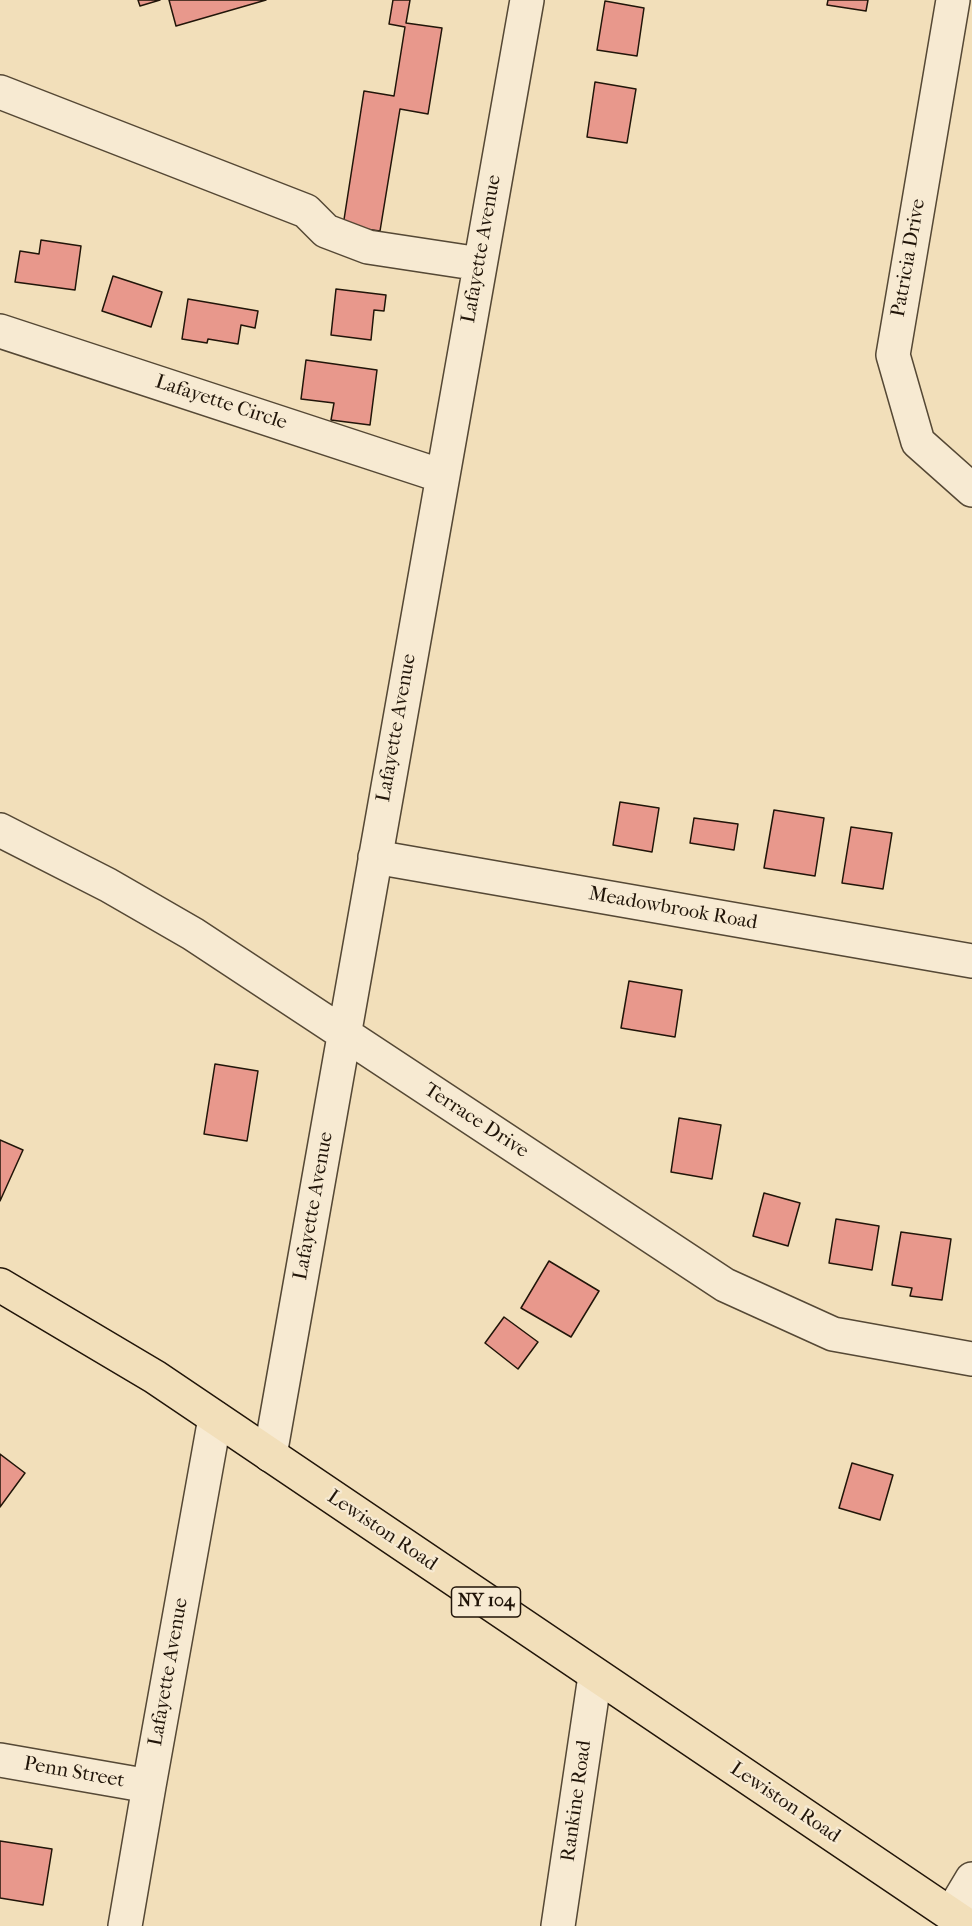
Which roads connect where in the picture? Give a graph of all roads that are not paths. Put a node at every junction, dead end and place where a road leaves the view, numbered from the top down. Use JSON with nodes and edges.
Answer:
{"nodes":[{"id":1,"x":527,"y":0,"type":"edge"},
{"id":2,"x":953,"y":0,"type":"edge"},
{"id":3,"x":0,"y":92,"type":"edge"},
{"id":4,"x":480,"y":264,"type":"junction"},
{"id":5,"x":0,"y":331,"type":"edge"},
{"id":6,"x":442,"y":476,"type":"junction"},
{"id":7,"x":972,"y":490,"type":"edge"},
{"id":8,"x":0,"y":830,"type":"edge"},
{"id":9,"x":375,"y":857,"type":"junction"},
{"id":10,"x":972,"y":961,"type":"edge"},
{"id":11,"x":344,"y":1033,"type":"junction"},
{"id":12,"x":0,"y":1285,"type":"edge"},
{"id":13,"x":972,"y":1359,"type":"edge"},
{"id":14,"x":215,"y":1418,"type":"junction"},
{"id":15,"x":270,"y":1455,"type":"junction"},
{"id":16,"x":595,"y":1676,"type":"junction"},
{"id":17,"x":0,"y":1760,"type":"edge"},
{"id":18,"x":148,"y":1786,"type":"junction"},
{"id":19,"x":972,"y":1879,"type":"edge"},
{"id":20,"x":959,"y":1920,"type":"edge"},
{"id":21,"x":125,"y":1926,"type":"edge"},
{"id":22,"x":558,"y":1926,"type":"edge"}],
"edges":[{"from":1,"to":4,"type":"street","name":"Lafayette Avenue"},
{"from":2,"to":7,"type":"street","name":"Patricia Drive"},
{"from":3,"to":4,"type":"street"},
{"from":4,"to":6,"type":"street","name":"Lafayette Avenue"},
{"from":5,"to":6,"type":"street","name":"Lafayette Circle"},
{"from":6,"to":9,"type":"street","name":"Lafayette Avenue"},
{"from":8,"to":11,"type":"street","name":"Terrace Drive"},
{"from":9,"to":10,"type":"street","name":"Meadowbrook Road"},
{"from":9,"to":11,"type":"street","name":"Lafayette Avenue"},
{"from":11,"to":13,"type":"street","name":"Terrace Drive"},
{"from":11,"to":15,"type":"street","name":"Lafayette Avenue"},
{"from":12,"to":14,"type":"main road","name":"Lewiston Road","number":"NY 104"},
{"from":14,"to":15,"type":"main road","name":"Lewiston Road","number":"NY 104"},
{"from":14,"to":18,"type":"street","name":"Lafayette Avenue"},
{"from":15,"to":16,"type":"main road","name":"Lewiston Road","number":"NY 104"},
{"from":16,"to":20,"type":"main road","name":"Lewiston Road","number":"NY 104"},
{"from":16,"to":22,"type":"street","name":"Rankine Road"},
{"from":17,"to":18,"type":"street","name":"Penn Street"},
{"from":18,"to":21,"type":"street","name":"Lafayette Avenue"},
{"from":19,"to":20,"type":"street"}]}
